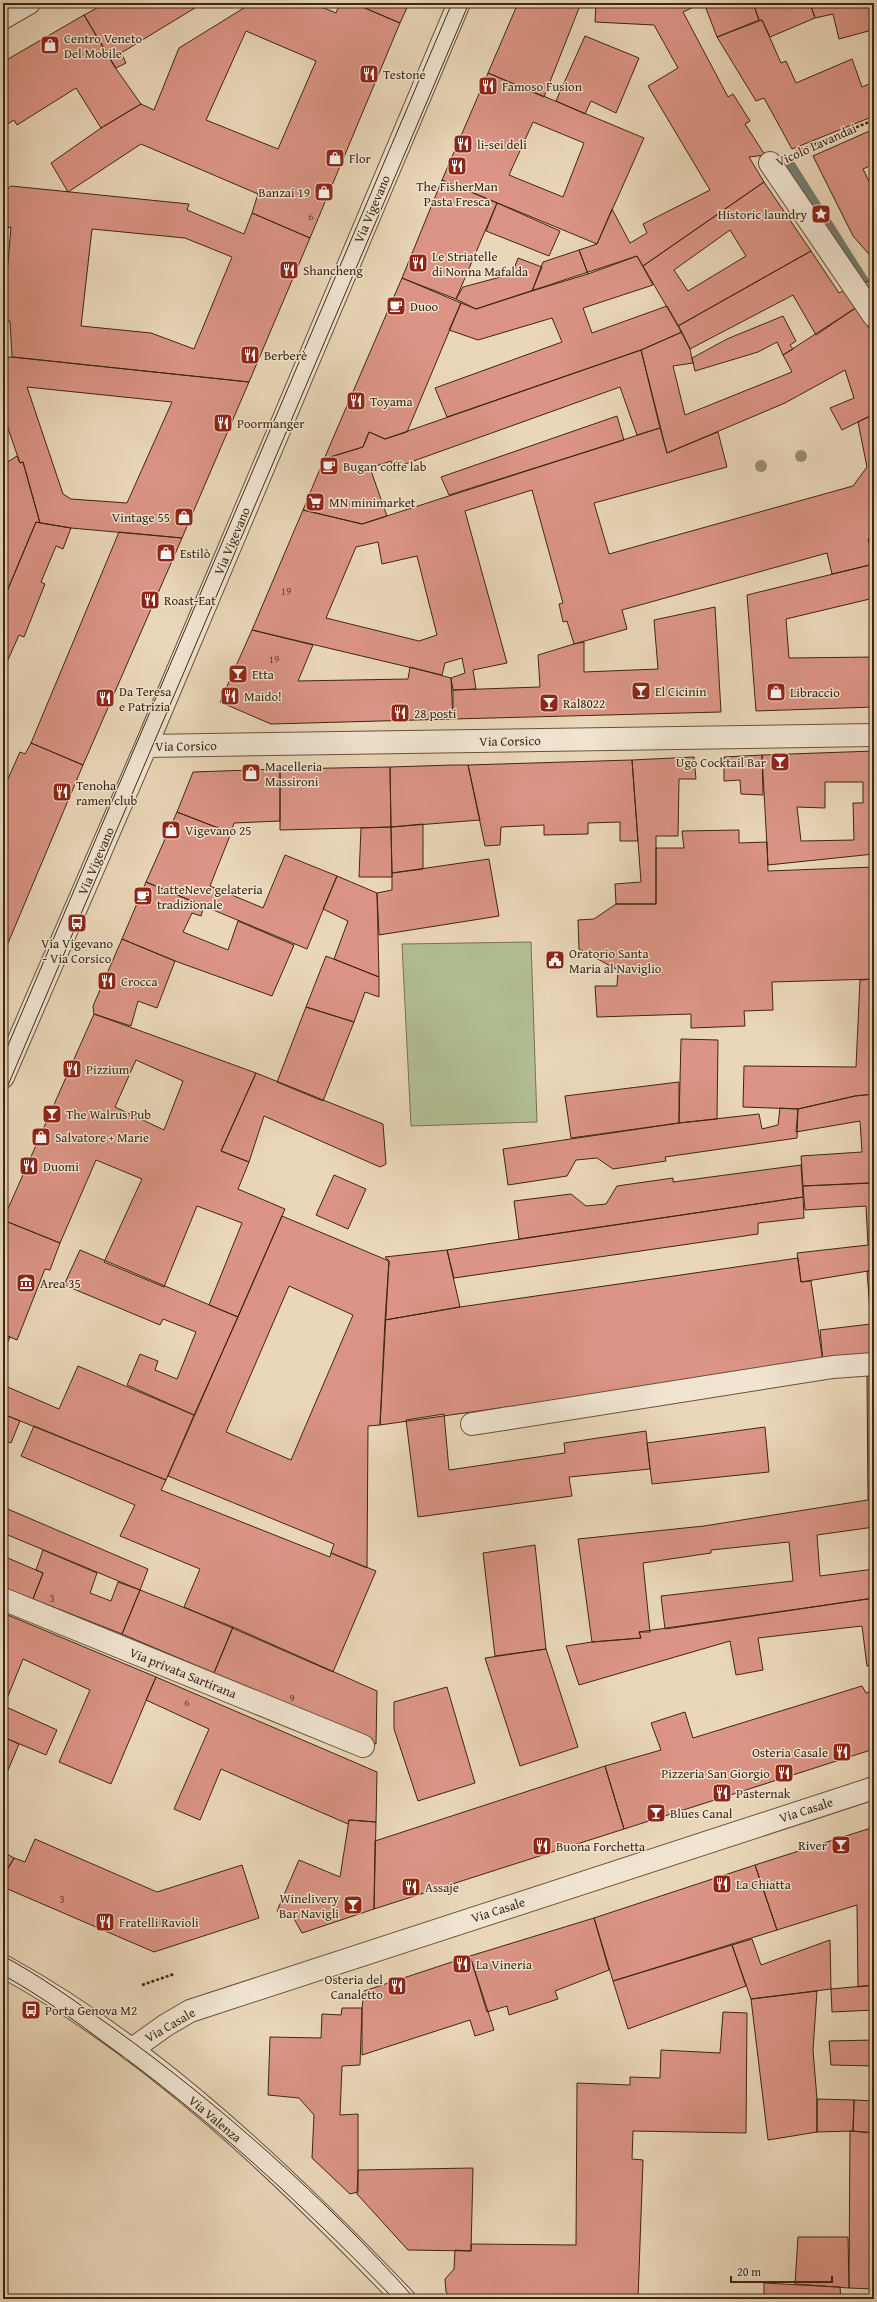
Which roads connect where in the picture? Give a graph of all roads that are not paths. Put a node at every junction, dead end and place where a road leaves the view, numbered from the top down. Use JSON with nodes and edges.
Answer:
{"nodes":[{"id":1,"x":29,"y":3,"type":"edge"},
{"id":2,"x":459,"y":3,"type":"edge"},
{"id":3,"x":3,"y":18,"type":"edge"},
{"id":4,"x":770,"y":163,"type":"road end"},
{"id":5,"x":874,"y":316,"type":"edge"},
{"id":6,"x":874,"y":735,"type":"edge"},
{"id":7,"x":146,"y":746,"type":"junction"},
{"id":8,"x":3,"y":1077,"type":"edge"},
{"id":9,"x":874,"y":1364,"type":"edge"},
{"id":10,"x":472,"y":1424,"type":"dead end"},
{"id":11,"x":3,"y":1599,"type":"edge"},
{"id":12,"x":363,"y":1746,"type":"dead end"},
{"id":13,"x":874,"y":1788,"type":"edge"},
{"id":14,"x":3,"y":1966,"type":"edge"},
{"id":15,"x":131,"y":2050,"type":"junction"},
{"id":16,"x":404,"y":2299,"type":"edge"}],
"edges":[{"from":1,"to":3,"type":"street"},
{"from":2,"to":7,"type":"street","name":"Via Vigevano"},
{"from":4,"to":5,"type":"street","name":"Vicolo Lavandai"},
{"from":6,"to":7,"type":"street","name":"Via Corsico"},
{"from":7,"to":8,"type":"street","name":"Via Vigevano"},
{"from":9,"to":10,"type":"street"},
{"from":11,"to":12,"type":"street","name":"Via privata Sartirana"},
{"from":13,"to":15,"type":"street","name":"Via Casale"},
{"from":14,"to":15,"type":"street","name":"Via Valenza"},
{"from":15,"to":16,"type":"street","name":"Via Valenza"}]}
